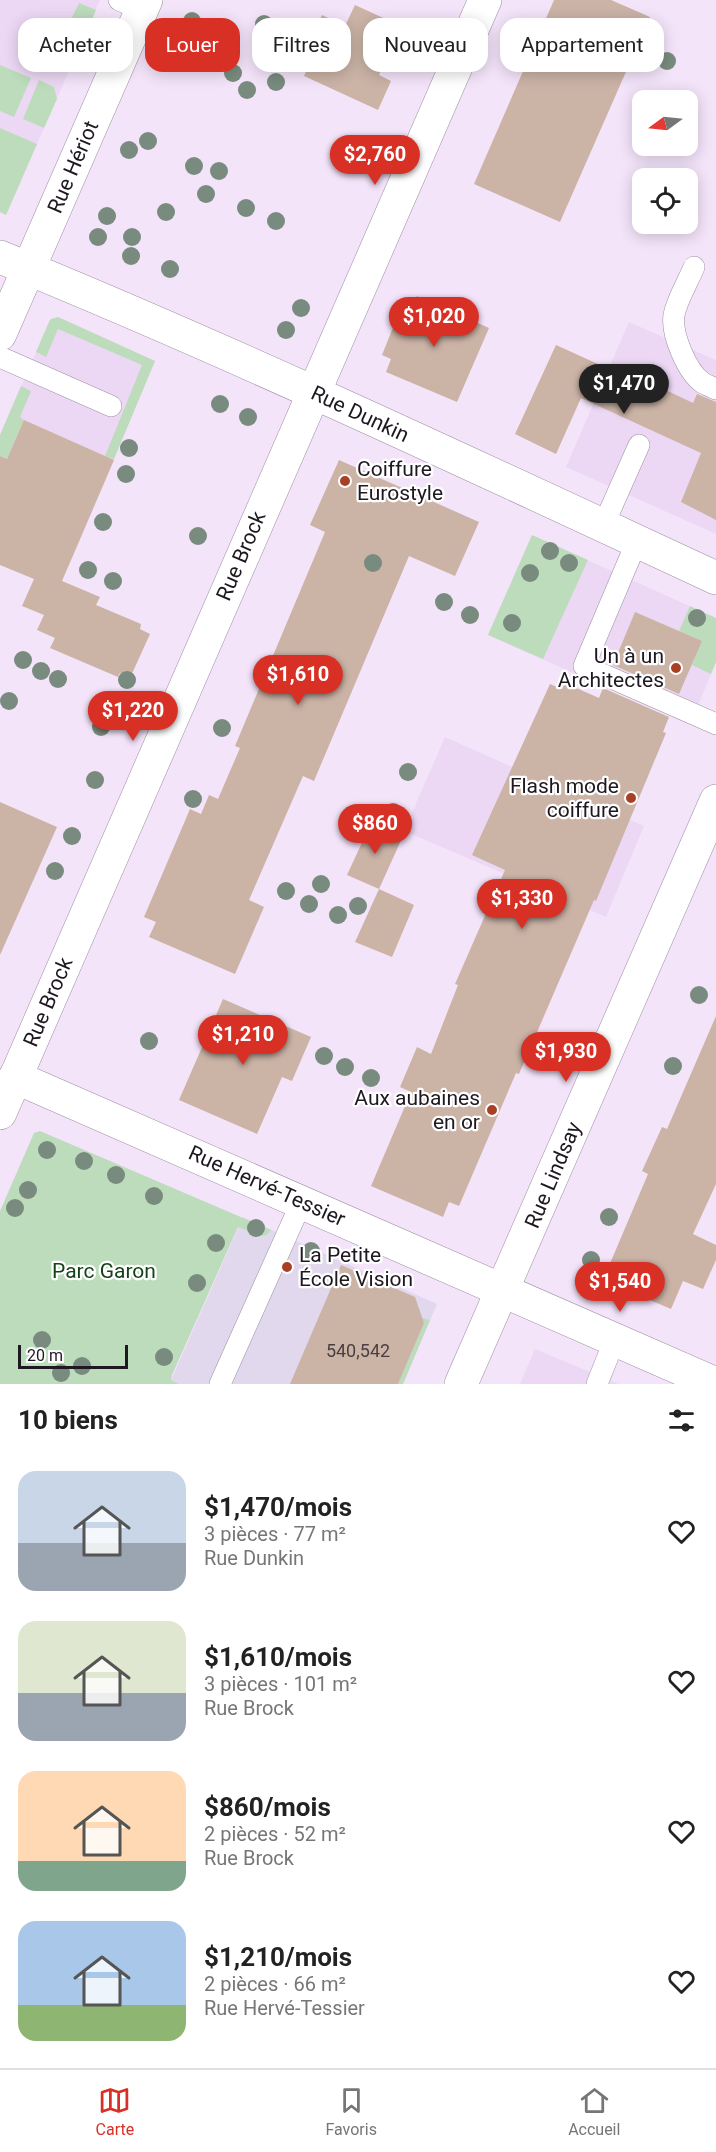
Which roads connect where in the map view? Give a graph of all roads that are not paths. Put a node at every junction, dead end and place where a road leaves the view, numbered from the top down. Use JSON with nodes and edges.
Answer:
{"nodes":[{"id":1,"x":485,"y":0,"type":"edge"},
{"id":2,"x":136,"y":3,"type":"edge"},
{"id":3,"x":14,"y":263,"type":"edge"},
{"id":4,"x":694,"y":267,"type":"dead end"},
{"id":5,"x":0,"y":334,"type":"edge"},
{"id":6,"x":0,"y":357,"type":"edge"},
{"id":7,"x":716,"y":389,"type":"edge"},
{"id":8,"x":313,"y":392,"type":"junction"},
{"id":9,"x":111,"y":406,"type":"dead end"},
{"id":10,"x":639,"y":445,"type":"dead end"},
{"id":11,"x":603,"y":526,"type":"junction"},
{"id":12,"x":637,"y":542,"type":"junction"},
{"id":13,"x":716,"y":578,"type":"edge"},
{"id":14,"x":716,"y":724,"type":"edge"},
{"id":15,"x":716,"y":801,"type":"edge"},
{"id":16,"x":15,"y":1077,"type":"junction"},
{"id":17,"x":0,"y":1113,"type":"edge"},
{"id":18,"x":302,"y":1202,"type":"junction"},
{"id":19,"x":503,"y":1290,"type":"junction"},
{"id":20,"x":615,"y":1339,"type":"junction"},
{"id":21,"x":220,"y":1384,"type":"edge"},
{"id":22,"x":461,"y":1384,"type":"edge"},
{"id":23,"x":597,"y":1384,"type":"edge"},
{"id":24,"x":716,"y":1384,"type":"edge"}],
"edges":[{"from":1,"to":8,"type":"street","name":"Rue Brock"},
{"from":2,"to":3,"type":"street","name":"Rue Hériot"},
{"from":3,"to":5,"type":"street","name":"Rue Hériot"},
{"from":3,"to":8,"type":"street","name":"Rue Dunkin"},
{"from":4,"to":7,"type":"lane"},
{"from":6,"to":9,"type":"lane"},
{"from":8,"to":11,"type":"street","name":"Rue Dunkin"},
{"from":8,"to":16,"type":"street","name":"Rue Brock"},
{"from":10,"to":11,"type":"lane"},
{"from":11,"to":12,"type":"street","name":"Rue Dunkin"},
{"from":12,"to":13,"type":"street","name":"Rue Dunkin"},
{"from":12,"to":14,"type":"lane"},
{"from":15,"to":19,"type":"street","name":"Rue Lindsay"},
{"from":16,"to":17,"type":"street","name":"Rue Brock"},
{"from":16,"to":18,"type":"street","name":"Rue Hervé-Tessier"},
{"from":18,"to":19,"type":"street","name":"Rue Hervé-Tessier"},
{"from":18,"to":21,"type":"lane"},
{"from":19,"to":20,"type":"street","name":"Rue Hervé-Tessier"},
{"from":19,"to":22,"type":"street","name":"Rue Lindsay"},
{"from":20,"to":23,"type":"lane"},
{"from":20,"to":24,"type":"street","name":"Rue Hervé-Tessier"}]}
